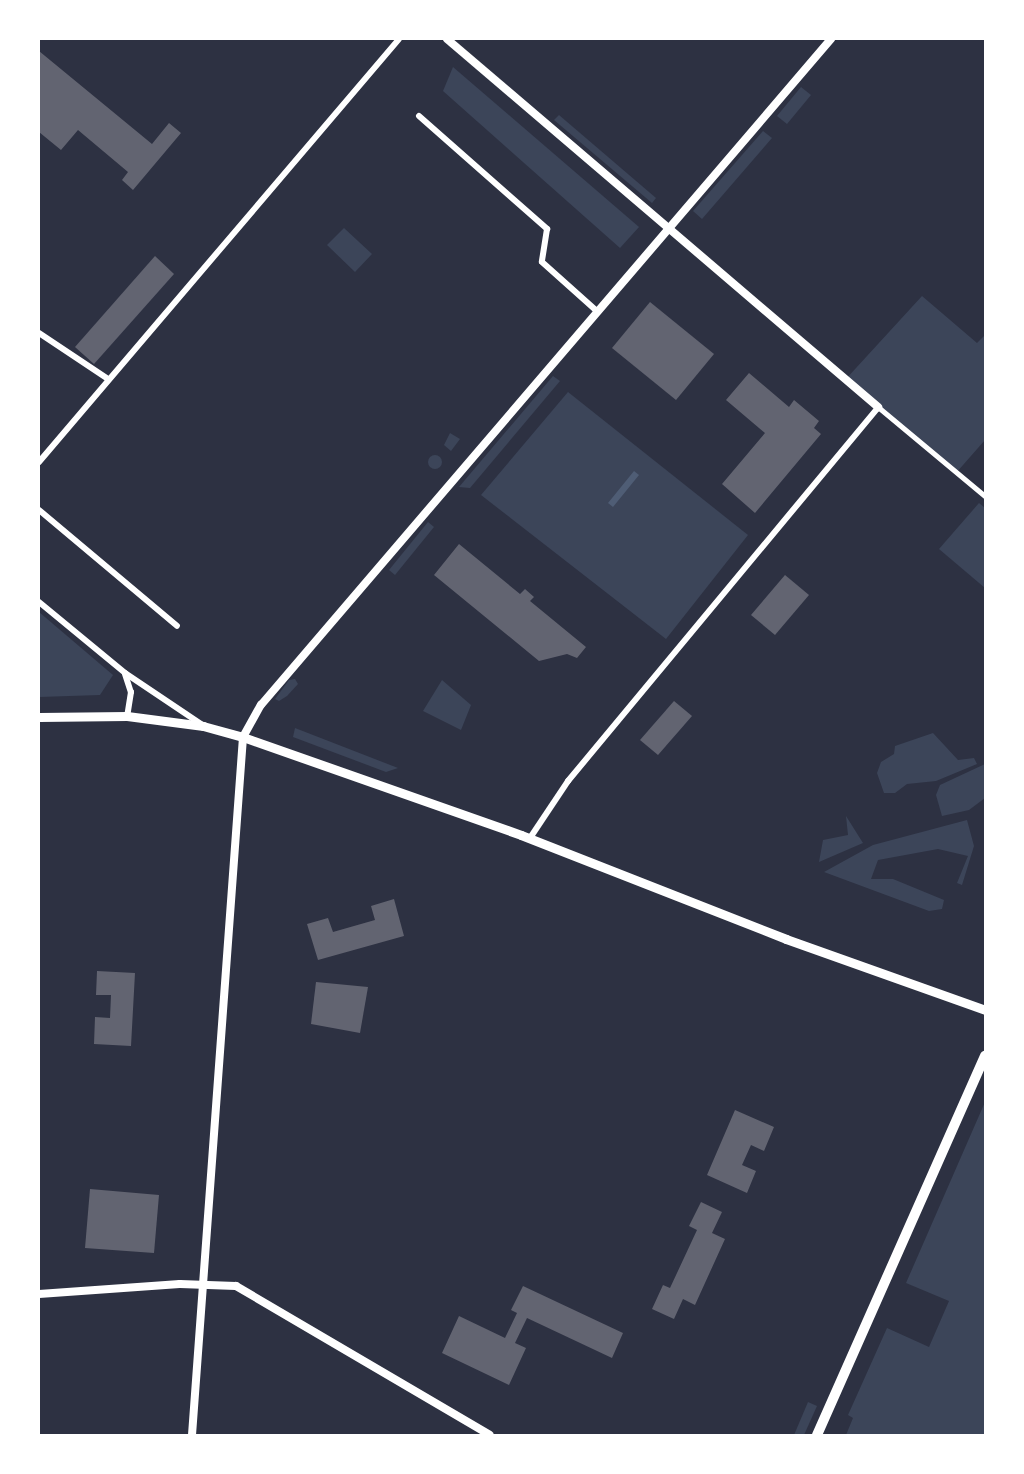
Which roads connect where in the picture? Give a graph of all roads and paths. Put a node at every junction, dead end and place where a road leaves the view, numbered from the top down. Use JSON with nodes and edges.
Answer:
{"nodes":[{"id":1,"x":399,"y":39,"type":"edge"},
{"id":2,"x":447,"y":39,"type":"edge"},
{"id":3,"x":831,"y":39,"type":"edge"},
{"id":4,"x":419,"y":116,"type":"dead end"},
{"id":5,"x":668,"y":230,"type":"junction"},
{"id":6,"x":598,"y":312,"type":"junction"},
{"id":7,"x":39,"y":333,"type":"edge"},
{"id":8,"x":108,"y":379,"type":"junction"},
{"id":9,"x":878,"y":407,"type":"junction"},
{"id":10,"x":39,"y":462,"type":"edge"},
{"id":11,"x":985,"y":496,"type":"edge"},
{"id":12,"x":39,"y":510,"type":"edge"},
{"id":13,"x":39,"y":602,"type":"edge"},
{"id":14,"x":177,"y":626,"type":"dead end"},
{"id":15,"x":125,"y":673,"type":"junction"},
{"id":16,"x":127,"y":716,"type":"junction"},
{"id":17,"x":39,"y":717,"type":"edge"},
{"id":18,"x":203,"y":726,"type":"junction"},
{"id":19,"x":243,"y":737,"type":"junction"},
{"id":20,"x":530,"y":838,"type":"junction"},
{"id":21,"x":985,"y":1010,"type":"edge"},
{"id":22,"x":985,"y":1055,"type":"edge"},
{"id":23,"x":202,"y":1284,"type":"junction"},
{"id":24,"x":39,"y":1294,"type":"edge"},
{"id":25,"x":192,"y":1435,"type":"edge"},
{"id":26,"x":490,"y":1435,"type":"edge"},
{"id":27,"x":817,"y":1435,"type":"edge"}],
"edges":[{"from":1,"to":8,"type":"street"},
{"from":2,"to":5,"type":"street"},
{"from":3,"to":5,"type":"street"},
{"from":4,"to":6,"type":"street"},
{"from":5,"to":6,"type":"street"},
{"from":5,"to":9,"type":"street"},
{"from":6,"to":19,"type":"street"},
{"from":7,"to":8,"type":"street"},
{"from":8,"to":10,"type":"street"},
{"from":9,"to":11,"type":"street"},
{"from":9,"to":20,"type":"street"},
{"from":12,"to":14,"type":"street"},
{"from":13,"to":15,"type":"street"},
{"from":15,"to":16,"type":"street"},
{"from":15,"to":18,"type":"street"},
{"from":16,"to":17,"type":"main road"},
{"from":16,"to":18,"type":"main road"},
{"from":18,"to":19,"type":"main road"},
{"from":19,"to":20,"type":"main road"},
{"from":19,"to":23,"type":"street"},
{"from":20,"to":21,"type":"main road"},
{"from":22,"to":27,"type":"main road"},
{"from":23,"to":24,"type":"street"},
{"from":23,"to":25,"type":"street"},
{"from":23,"to":26,"type":"street"}]}
